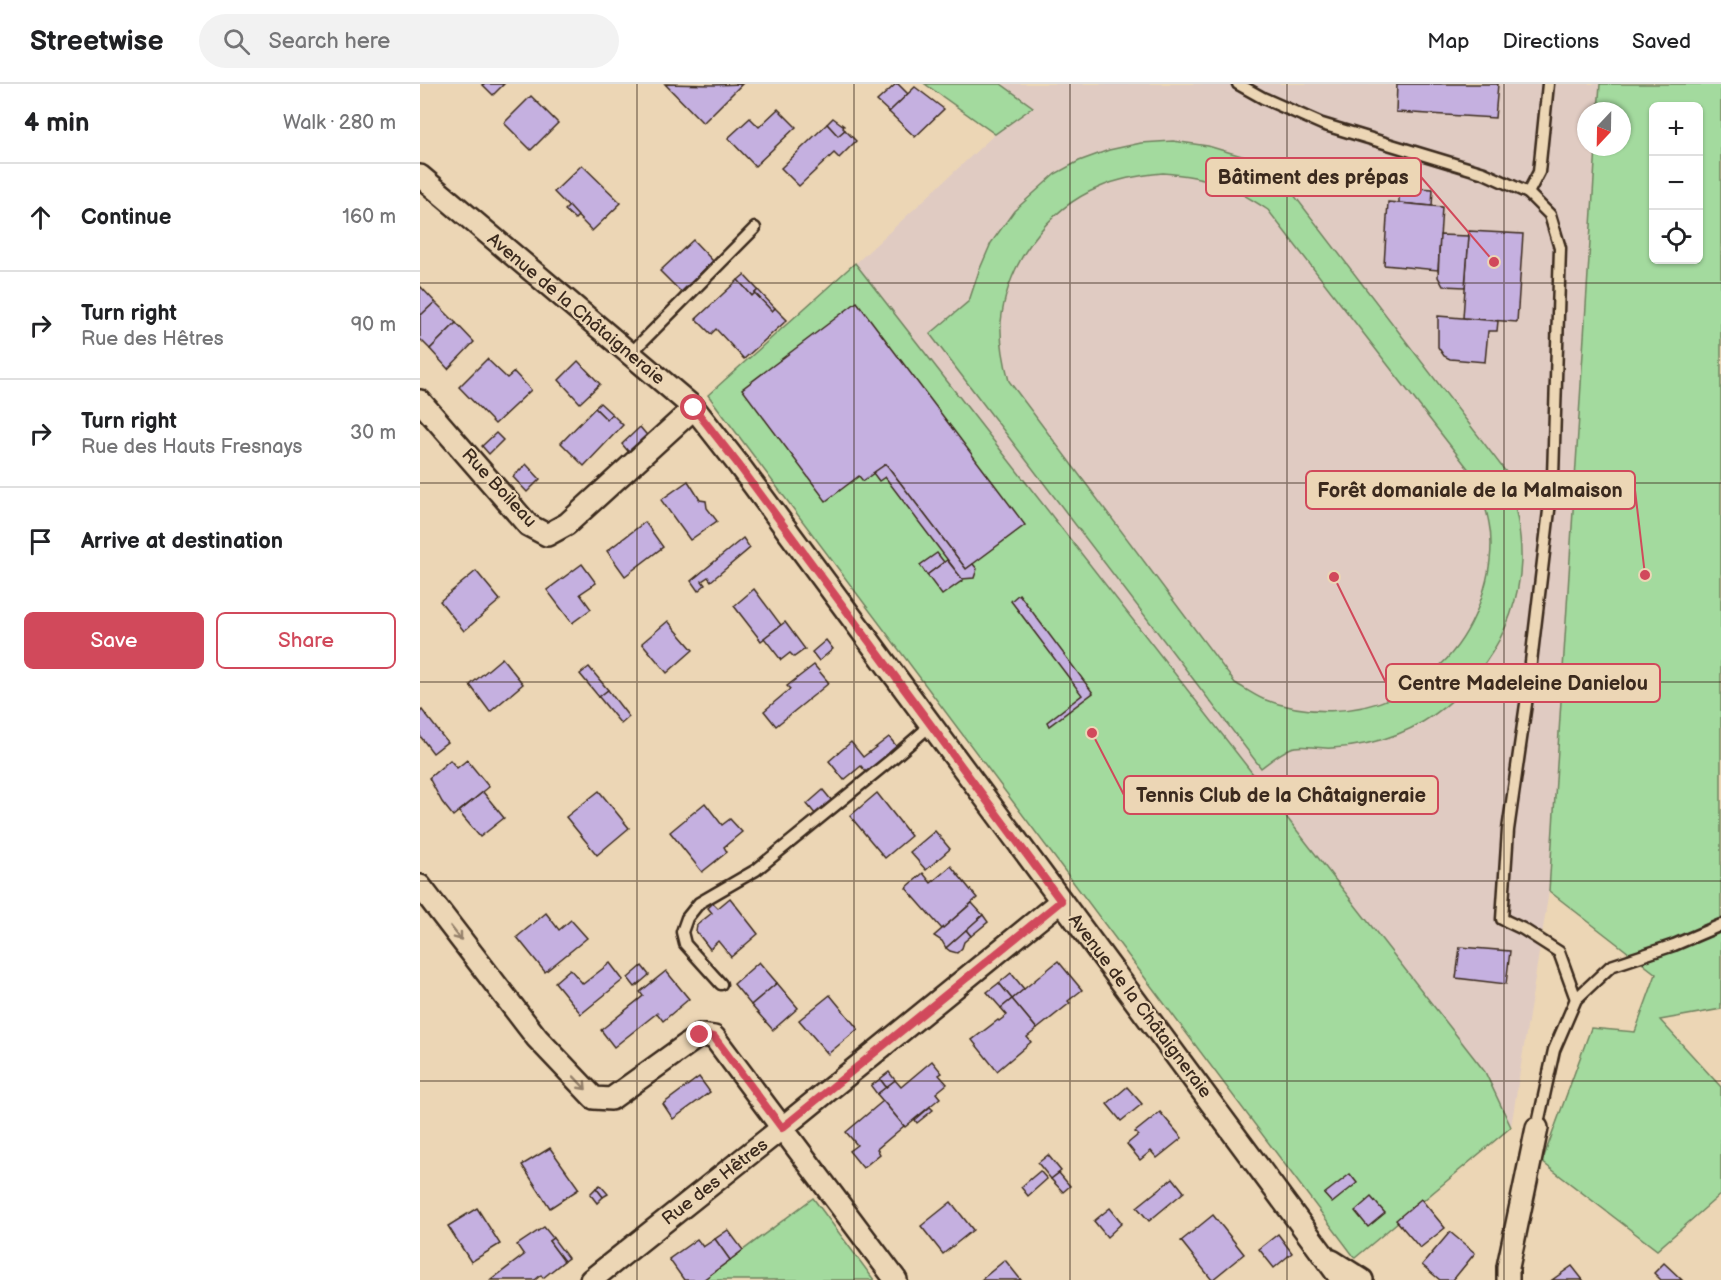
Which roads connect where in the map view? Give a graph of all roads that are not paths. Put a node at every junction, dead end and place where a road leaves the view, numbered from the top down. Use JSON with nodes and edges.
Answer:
{"nodes":[{"id":1,"x":1238,"y":84,"type":"edge"},
{"id":2,"x":1548,"y":84,"type":"edge"},
{"id":3,"x":420,"y":176,"type":"edge"},
{"id":4,"x":1528,"y":193,"type":"junction"},
{"id":5,"x":754,"y":228,"type":"dead end"},
{"id":6,"x":630,"y":354,"type":"junction"},
{"id":7,"x":420,"y":400,"type":"edge"},
{"id":8,"x":694,"y":408,"type":"junction"},
{"id":9,"x":931,"y":724,"type":"junction"},
{"id":10,"x":420,"y":886,"type":"edge"},
{"id":11,"x":1061,"y":901,"type":"junction"},
{"id":12,"x":1721,"y":925,"type":"edge"},
{"id":13,"x":721,"y":984,"type":"dead end"},
{"id":14,"x":1576,"y":999,"type":"junction"},
{"id":15,"x":782,"y":1128,"type":"junction"},
{"id":16,"x":1537,"y":1128,"type":"joint"},
{"id":17,"x":1327,"y":1257,"type":"junction"},
{"id":18,"x":591,"y":1280,"type":"edge"},
{"id":19,"x":896,"y":1280,"type":"edge"},
{"id":20,"x":1342,"y":1280,"type":"edge"},
{"id":21,"x":1362,"y":1280,"type":"edge"},
{"id":22,"x":1508,"y":1280,"type":"edge"}],
"edges":[{"from":1,"to":4,"type":"lane"},
{"from":2,"to":4,"type":"lane"},
{"from":3,"to":6,"type":"street","name":"Avenue de la Châtaigneraie"},
{"from":4,"to":14,"type":"lane"},
{"from":5,"to":6,"type":"lane"},
{"from":6,"to":8,"type":"street","name":"Avenue de la Châtaigneraie"},
{"from":7,"to":8,"type":"street","name":"Rue Boileau"},
{"from":8,"to":9,"type":"street","name":"Avenue de la Châtaigneraie"},
{"from":9,"to":11,"type":"street","name":"Avenue de la Châtaigneraie"},
{"from":9,"to":13,"type":"lane"},
{"from":10,"to":15,"type":"street","one_way":true},
{"from":11,"to":15,"type":"street","name":"Rue des Hêtres"},
{"from":11,"to":17,"type":"street","name":"Avenue de la Châtaigneraie"},
{"from":12,"to":14,"type":"lane"},
{"from":14,"to":16,"type":"lane"},
{"from":15,"to":18,"type":"street","name":"Rue des Hêtres"},
{"from":15,"to":19,"type":"street"},
{"from":16,"to":22,"type":"street"},
{"from":17,"to":20,"type":"street","name":"Avenue de la Châtaigneraie"},
{"from":17,"to":21,"type":"street","name":"Avenue de la Châtaigneraie"}]}
